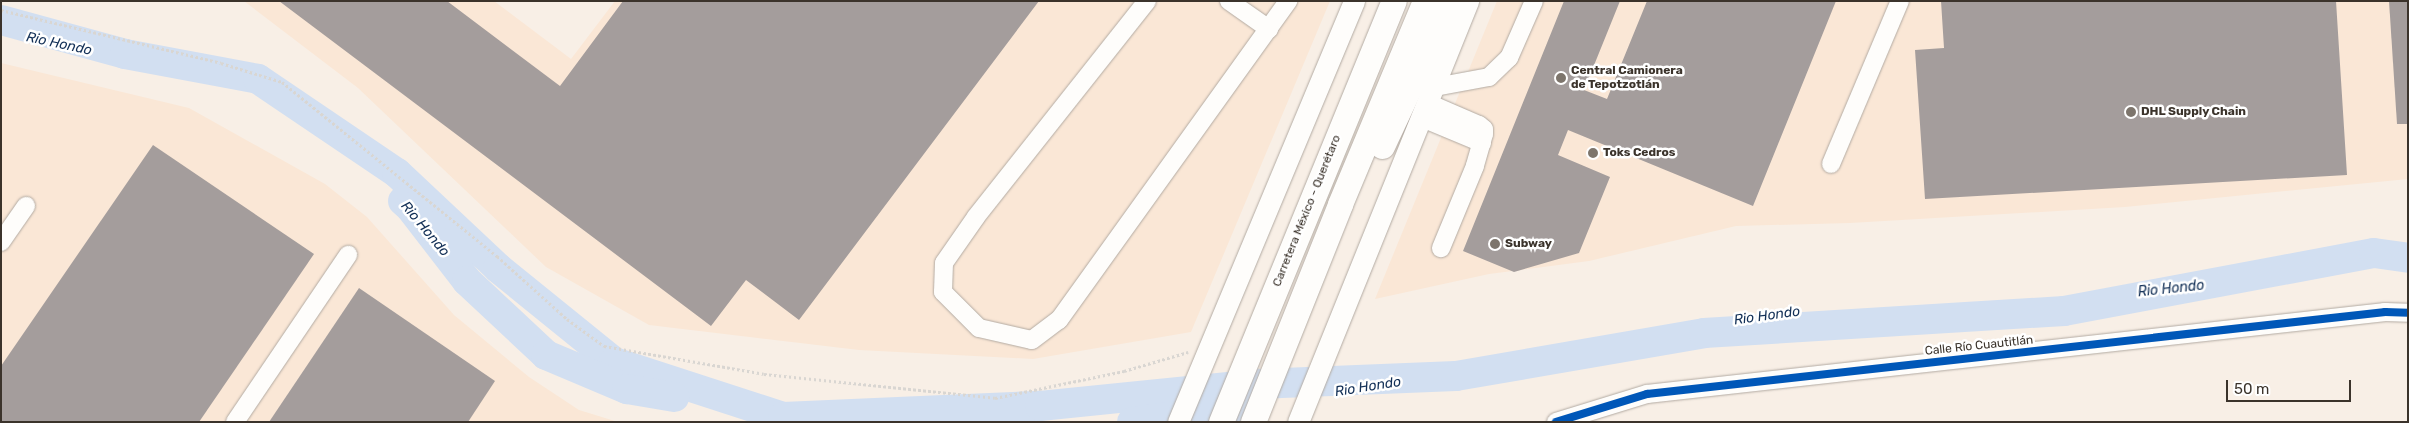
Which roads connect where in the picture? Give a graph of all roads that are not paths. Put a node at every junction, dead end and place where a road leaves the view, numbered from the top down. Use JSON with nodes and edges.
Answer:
{"nodes":[{"id":1,"x":1147,"y":1,"type":"edge"},
{"id":2,"x":1229,"y":1,"type":"edge"},
{"id":3,"x":1288,"y":1,"type":"edge"},
{"id":4,"x":1354,"y":1,"type":"edge"},
{"id":5,"x":1394,"y":1,"type":"edge"},
{"id":6,"x":1425,"y":1,"type":"edge"},
{"id":7,"x":1450,"y":1,"type":"edge"},
{"id":8,"x":1468,"y":1,"type":"edge"},
{"id":9,"x":1534,"y":1,"type":"edge"},
{"id":10,"x":1900,"y":1,"type":"edge"},
{"id":11,"x":1269,"y":29,"type":"junction"},
{"id":12,"x":1428,"y":103,"type":"junction"},
{"id":13,"x":1831,"y":164,"type":"dead end"},
{"id":14,"x":1340,"y":204,"type":"junction"},
{"id":15,"x":26,"y":206,"type":"dead end"},
{"id":16,"x":1,"y":242,"type":"edge"},
{"id":17,"x":1441,"y":248,"type":"dead end"},
{"id":18,"x":348,"y":255,"type":"dead end"},
{"id":19,"x":2408,"y":313,"type":"edge"},
{"id":20,"x":235,"y":422,"type":"edge"},
{"id":21,"x":1178,"y":422,"type":"edge"},
{"id":22,"x":1221,"y":422,"type":"edge"},
{"id":23,"x":1253,"y":422,"type":"edge"},
{"id":24,"x":1298,"y":422,"type":"edge"},
{"id":25,"x":1556,"y":422,"type":"edge"}],
"edges":[{"from":1,"to":11,"type":"street"},
{"from":2,"to":11,"type":"street"},
{"from":3,"to":11,"type":"street"},
{"from":4,"to":21,"type":"main road"},
{"from":5,"to":22,"type":"highway","name":"Carretera México - Querétaro"},
{"from":6,"to":14,"type":"highway"},
{"from":7,"to":14,"type":"highway"},
{"from":8,"to":12,"type":"main road"},
{"from":9,"to":12,"type":"street"},
{"from":10,"to":13,"type":"street"},
{"from":12,"to":17,"type":"street"},
{"from":12,"to":24,"type":"main road"},
{"from":14,"to":23,"type":"highway"},
{"from":15,"to":16,"type":"street"},
{"from":18,"to":20,"type":"street"},
{"from":19,"to":25,"type":"street","name":"Calle Río Cuautitlán"}]}
